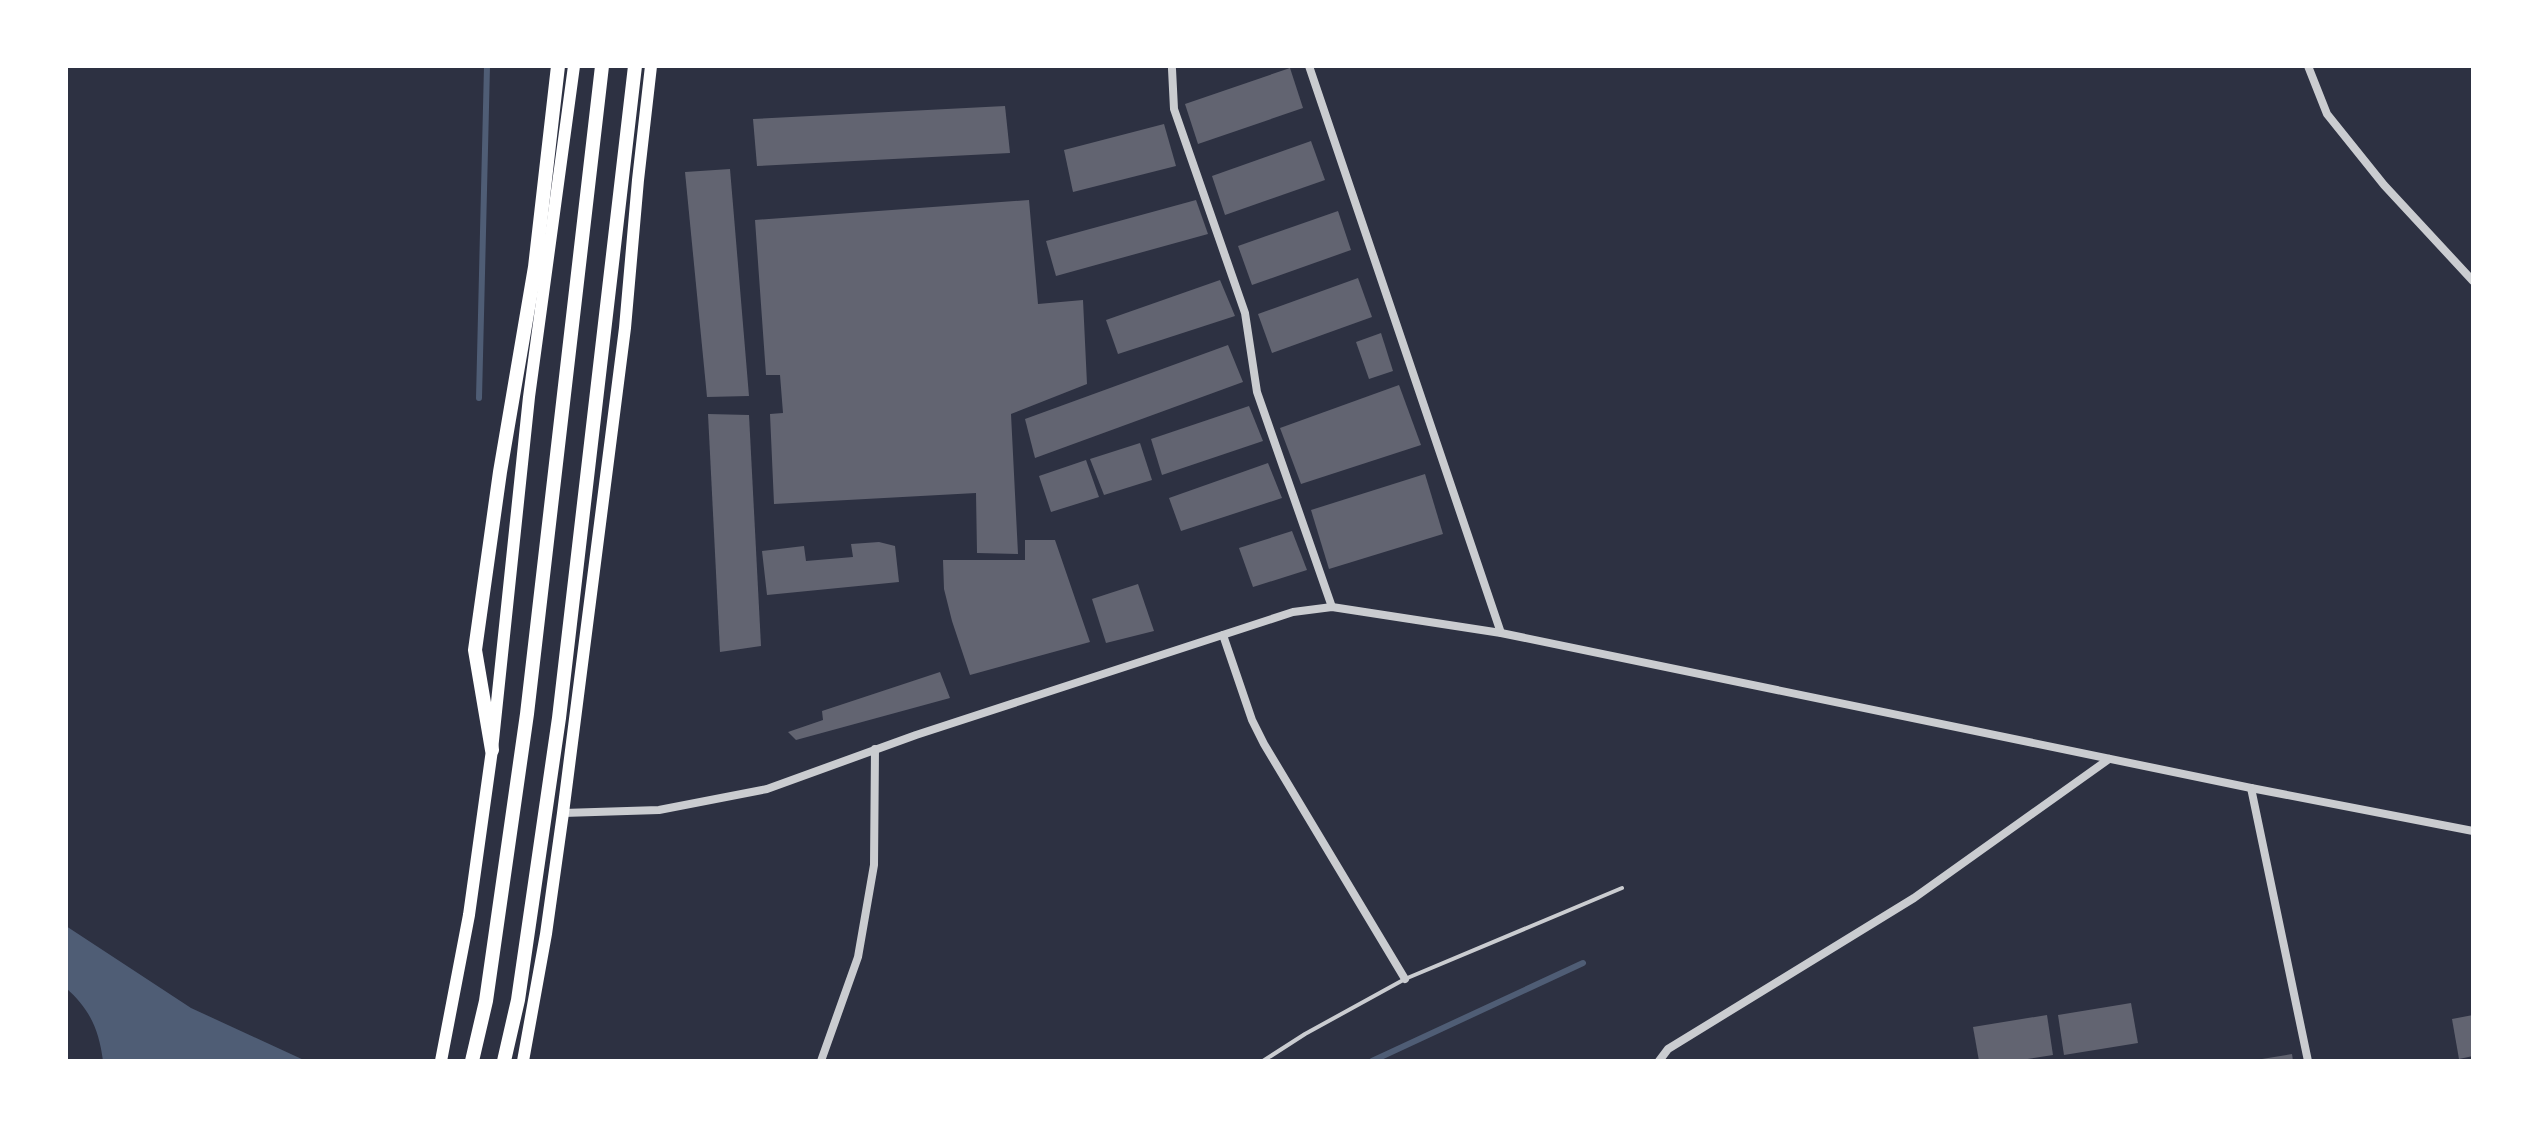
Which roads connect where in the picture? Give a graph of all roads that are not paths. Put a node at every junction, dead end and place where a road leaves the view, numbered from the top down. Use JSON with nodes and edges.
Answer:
{"nodes":[{"id":1,"x":558,"y":66,"type":"edge"},
{"id":2,"x":574,"y":66,"type":"edge"},
{"id":3,"x":602,"y":66,"type":"edge"},
{"id":4,"x":635,"y":66,"type":"edge"},
{"id":5,"x":651,"y":66,"type":"edge"},
{"id":6,"x":1309,"y":66,"type":"edge"},
{"id":7,"x":2308,"y":66,"type":"edge"},
{"id":8,"x":1172,"y":69,"type":"dead end"},
{"id":9,"x":2473,"y":281,"type":"edge"},
{"id":10,"x":1332,"y":607,"type":"junction"},
{"id":11,"x":1501,"y":633,"type":"junction"},
{"id":12,"x":1223,"y":635,"type":"junction"},
{"id":13,"x":875,"y":749,"type":"junction"},
{"id":14,"x":492,"y":750,"type":"junction"},
{"id":15,"x":2109,"y":759,"type":"junction"},
{"id":16,"x":2251,"y":788,"type":"junction"},
{"id":17,"x":563,"y":813,"type":"junction"},
{"id":18,"x":2473,"y":831,"type":"edge"},
{"id":19,"x":1622,"y":888,"type":"dead end"},
{"id":20,"x":1405,"y":979,"type":"junction"},
{"id":21,"x":441,"y":1061,"type":"edge"},
{"id":22,"x":472,"y":1061,"type":"edge"},
{"id":23,"x":504,"y":1061,"type":"edge"},
{"id":24,"x":523,"y":1061,"type":"edge"},
{"id":25,"x":821,"y":1061,"type":"edge"},
{"id":26,"x":1263,"y":1061,"type":"edge"},
{"id":27,"x":1659,"y":1061,"type":"edge"},
{"id":28,"x":2308,"y":1061,"type":"edge"}],
"edges":[{"from":1,"to":14,"type":"highway"},
{"from":2,"to":14,"type":"main road"},
{"from":3,"to":22,"type":"highway"},
{"from":4,"to":23,"type":"highway"},
{"from":5,"to":17,"type":"main road"},
{"from":6,"to":11,"type":"street"},
{"from":7,"to":9,"type":"street"},
{"from":8,"to":10,"type":"street"},
{"from":10,"to":11,"type":"street"},
{"from":10,"to":12,"type":"street"},
{"from":11,"to":15,"type":"street"},
{"from":12,"to":13,"type":"street"},
{"from":12,"to":20,"type":"street"},
{"from":13,"to":17,"type":"street"},
{"from":13,"to":25,"type":"street"},
{"from":14,"to":21,"type":"main road"},
{"from":15,"to":16,"type":"street"},
{"from":15,"to":27,"type":"street"},
{"from":16,"to":18,"type":"street"},
{"from":16,"to":28,"type":"street"},
{"from":17,"to":24,"type":"main road"},
{"from":19,"to":20,"type":"lane"},
{"from":20,"to":26,"type":"lane"}]}
